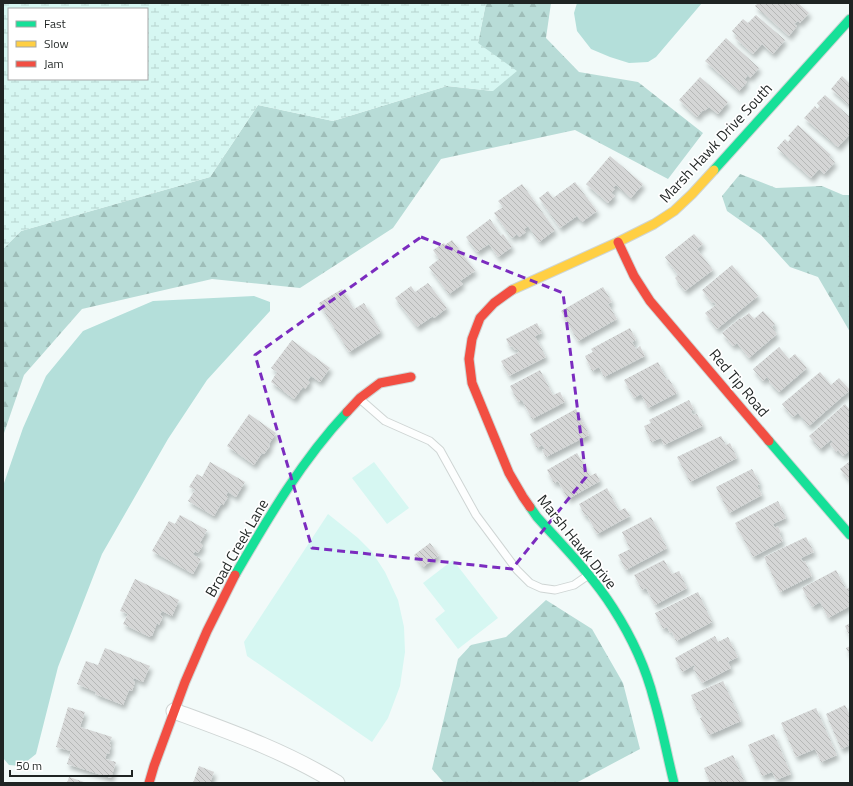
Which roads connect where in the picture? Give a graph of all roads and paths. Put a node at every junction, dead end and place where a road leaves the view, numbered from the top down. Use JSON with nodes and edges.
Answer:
{"nodes":[{"id":1,"x":848,"y":23,"type":"edge"},
{"id":2,"x":618,"y":242,"type":"junction"},
{"id":3,"x":480,"y":318,"type":"joint"},
{"id":4,"x":410,"y":377,"type":"dead end"},
{"id":5,"x":360,"y":398,"type":"junction"},
{"id":6,"x":850,"y":535,"type":"edge"},
{"id":7,"x":589,"y":575,"type":"junction"},
{"id":8,"x":174,"y":711,"type":"junction"},
{"id":9,"x":149,"y":783,"type":"edge"},
{"id":10,"x":337,"y":783,"type":"edge"},
{"id":11,"x":674,"y":783,"type":"edge"}],
"edges":[{"from":1,"to":2,"type":"street","name":"Marsh Hawk Drive South"},
{"from":2,"to":3,"type":"street","name":"Marsh Hawk Drive South"},
{"from":2,"to":6,"type":"street","name":"Red Tip Road"},
{"from":3,"to":7,"type":"street","name":"Marsh Hawk Drive"},
{"from":4,"to":5,"type":"street","name":"Broad Creek Lane"},
{"from":5,"to":7,"type":"lane"},
{"from":5,"to":8,"type":"street","name":"Broad Creek Lane"},
{"from":7,"to":11,"type":"street","name":"Marsh Hawk Drive"},
{"from":8,"to":9,"type":"street","name":"Broad Creek Lane"},
{"from":8,"to":10,"type":"street"}]}
